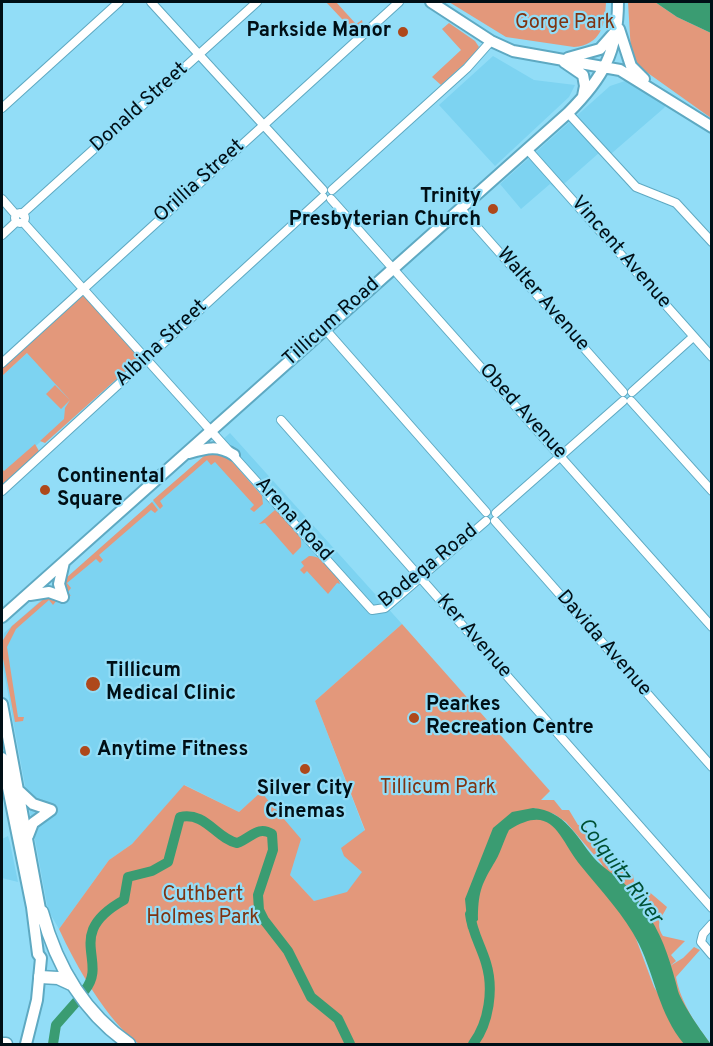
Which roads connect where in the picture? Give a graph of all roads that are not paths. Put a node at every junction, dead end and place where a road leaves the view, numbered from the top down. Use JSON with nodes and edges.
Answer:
{"nodes":[{"id":1,"x":119,"y":2,"type":"edge"},
{"id":2,"x":151,"y":2,"type":"edge"},
{"id":3,"x":257,"y":2,"type":"edge"},
{"id":4,"x":399,"y":2,"type":"edge"},
{"id":5,"x":431,"y":2,"type":"edge"},
{"id":6,"x":618,"y":2,"type":"edge"},
{"id":7,"x":618,"y":26,"type":"junction"},
{"id":8,"x":491,"y":41,"type":"junction"},
{"id":9,"x":200,"y":54,"type":"junction"},
{"id":10,"x":559,"y":59,"type":"junction"},
{"id":11,"x":605,"y":67,"type":"junction"},
{"id":12,"x":656,"y":92,"type":"junction"},
{"id":13,"x":582,"y":97,"type":"junction"},
{"id":14,"x":2,"y":108,"type":"edge"},
{"id":15,"x":568,"y":113,"type":"junction"},
{"id":16,"x":264,"y":125,"type":"junction"},
{"id":17,"x":711,"y":127,"type":"edge"},
{"id":18,"x":527,"y":149,"type":"junction"},
{"id":19,"x":327,"y":194,"type":"junction"},
{"id":20,"x":2,"y":199,"type":"edge"},
{"id":21,"x":460,"y":208,"type":"junction"},
{"id":22,"x":19,"y":218,"type":"junction"},
{"id":23,"x":2,"y":235,"type":"edge"},
{"id":24,"x":711,"y":242,"type":"edge"},
{"id":25,"x":394,"y":268,"type":"junction"},
{"id":26,"x":83,"y":288,"type":"junction"},
{"id":27,"x":325,"y":329,"type":"junction"},
{"id":28,"x":693,"y":337,"type":"junction"},
{"id":29,"x":711,"y":357,"type":"edge"},
{"id":30,"x":147,"y":359,"type":"junction"},
{"id":31,"x":2,"y":363,"type":"edge"},
{"id":32,"x":627,"y":397,"type":"junction"},
{"id":33,"x":281,"y":420,"type":"dead end"},
{"id":34,"x":213,"y":430,"type":"junction"},
{"id":35,"x":186,"y":454,"type":"junction"},
{"id":36,"x":234,"y":454,"type":"junction"},
{"id":37,"x":561,"y":456,"type":"junction"},
{"id":38,"x":2,"y":491,"type":"edge"},
{"id":39,"x":711,"y":491,"type":"edge"},
{"id":40,"x":486,"y":512,"type":"junction"},
{"id":41,"x":496,"y":513,"type":"junction"},
{"id":42,"x":486,"y":521,"type":"junction"},
{"id":43,"x":495,"y":522,"type":"junction"},
{"id":44,"x":64,"y":562,"type":"junction"},
{"id":45,"x":420,"y":576,"type":"junction"},
{"id":46,"x":26,"y":596,"type":"junction"},
{"id":47,"x":372,"y":610,"type":"joint"},
{"id":48,"x":2,"y":617,"type":"edge"},
{"id":49,"x":711,"y":627,"type":"edge"},
{"id":50,"x":2,"y":704,"type":"edge"},
{"id":51,"x":2,"y":758,"type":"edge"},
{"id":52,"x":711,"y":766,"type":"edge"},
{"id":53,"x":19,"y":791,"type":"junction"},
{"id":54,"x":28,"y":837,"type":"junction"},
{"id":55,"x":711,"y":908,"type":"edge"},
{"id":56,"x":42,"y":912,"type":"junction"},
{"id":57,"x":711,"y":924,"type":"edge"},
{"id":58,"x":711,"y":955,"type":"edge"},
{"id":59,"x":41,"y":958,"type":"junction"},
{"id":60,"x":40,"y":977,"type":"junction"},
{"id":61,"x":71,"y":984,"type":"junction"},
{"id":62,"x":2,"y":1044,"type":"edge"},
{"id":63,"x":6,"y":1044,"type":"edge"},
{"id":64,"x":26,"y":1044,"type":"edge"},
{"id":65,"x":129,"y":1044,"type":"edge"}],
"edges":[{"from":1,"to":14,"type":"street"},
{"from":2,"to":9,"type":"street","name":"Obed Avenue"},
{"from":3,"to":9,"type":"street","name":"Donald Street"},
{"from":4,"to":16,"type":"street","name":"Orillia Street"},
{"from":5,"to":8,"type":"main road"},
{"from":6,"to":7,"type":"main road","name":"Tillicum Road"},
{"from":7,"to":10,"type":"main road"},
{"from":7,"to":11,"type":"main road","name":"Tillicum Road"},
{"from":7,"to":12,"type":"main road"},
{"from":8,"to":10,"type":"main road"},
{"from":8,"to":19,"type":"street","name":"Albina Street"},
{"from":9,"to":16,"type":"street","name":"Obed Avenue"},
{"from":9,"to":22,"type":"street","name":"Donald Street"},
{"from":10,"to":11,"type":"main road"},
{"from":10,"to":13,"type":"main road"},
{"from":11,"to":12,"type":"main road"},
{"from":11,"to":13,"type":"main road","name":"Tillicum Road"},
{"from":12,"to":17,"type":"main road"},
{"from":13,"to":15,"type":"main road","name":"Tillicum Road"},
{"from":15,"to":18,"type":"main road","name":"Tillicum Road"},
{"from":15,"to":24,"type":"street"},
{"from":16,"to":19,"type":"street","name":"Obed Avenue"},
{"from":16,"to":26,"type":"street","name":"Orillia Street"},
{"from":18,"to":21,"type":"main road","name":"Tillicum Road"},
{"from":18,"to":28,"type":"street","name":"Vincent Avenue"},
{"from":19,"to":25,"type":"street","name":"Obed Avenue"},
{"from":19,"to":30,"type":"street","name":"Albina Street"},
{"from":20,"to":22,"type":"street","name":"Arena Road"},
{"from":21,"to":25,"type":"main road","name":"Tillicum Road"},
{"from":21,"to":32,"type":"street","name":"Walter Avenue"},
{"from":22,"to":23,"type":"street","name":"Donald Street"},
{"from":22,"to":26,"type":"street","name":"Arena Road"},
{"from":25,"to":27,"type":"main road","name":"Tillicum Road"},
{"from":25,"to":37,"type":"street","name":"Obed Avenue"},
{"from":26,"to":30,"type":"street","name":"Arena Road"},
{"from":26,"to":31,"type":"street","name":"Orillia Street"},
{"from":27,"to":34,"type":"main road","name":"Tillicum Road"},
{"from":27,"to":40,"type":"street"},
{"from":28,"to":29,"type":"street","name":"Vincent Avenue"},
{"from":28,"to":32,"type":"street","name":"Bodega Road"},
{"from":30,"to":34,"type":"street","name":"Arena Road"},
{"from":30,"to":38,"type":"street","name":"Albina Street"},
{"from":32,"to":37,"type":"street","name":"Bodega Road"},
{"from":32,"to":39,"type":"street","name":"Walter Avenue"},
{"from":33,"to":45,"type":"street","name":"Ker Avenue"},
{"from":34,"to":35,"type":"main road","name":"Tillicum Road"},
{"from":34,"to":36,"type":"street","name":"Arena Road"},
{"from":35,"to":36,"type":"main road"},
{"from":35,"to":44,"type":"main road","name":"Tillicum Road"},
{"from":36,"to":47,"type":"street","name":"Arena Road"},
{"from":37,"to":41,"type":"street","name":"Bodega Road"},
{"from":37,"to":49,"type":"street","name":"Obed Avenue"},
{"from":40,"to":41,"type":"street"},
{"from":40,"to":42,"type":"street"},
{"from":41,"to":43,"type":"street"},
{"from":42,"to":43,"type":"street"},
{"from":42,"to":45,"type":"street","name":"Bodega Road"},
{"from":43,"to":52,"type":"street","name":"Davida Avenue"},
{"from":44,"to":46,"type":"main road","name":"Tillicum Road"},
{"from":44,"to":46,"type":"main road"},
{"from":45,"to":47,"type":"street","name":"Bodega Road"},
{"from":45,"to":55,"type":"street","name":"Ker Avenue"},
{"from":46,"to":48,"type":"main road","name":"Tillicum Road"},
{"from":50,"to":53,"type":"main road"},
{"from":51,"to":59,"type":"main road"},
{"from":53,"to":54,"type":"main road"},
{"from":53,"to":54,"type":"main road"},
{"from":54,"to":56,"type":"main road"},
{"from":56,"to":59,"type":"main road"},
{"from":56,"to":61,"type":"highway"},
{"from":57,"to":58,"type":"street"},
{"from":59,"to":60,"type":"main road"},
{"from":60,"to":61,"type":"highway"},
{"from":60,"to":64,"type":"main road"},
{"from":61,"to":65,"type":"highway"},
{"from":62,"to":63,"type":"highway"}]}
